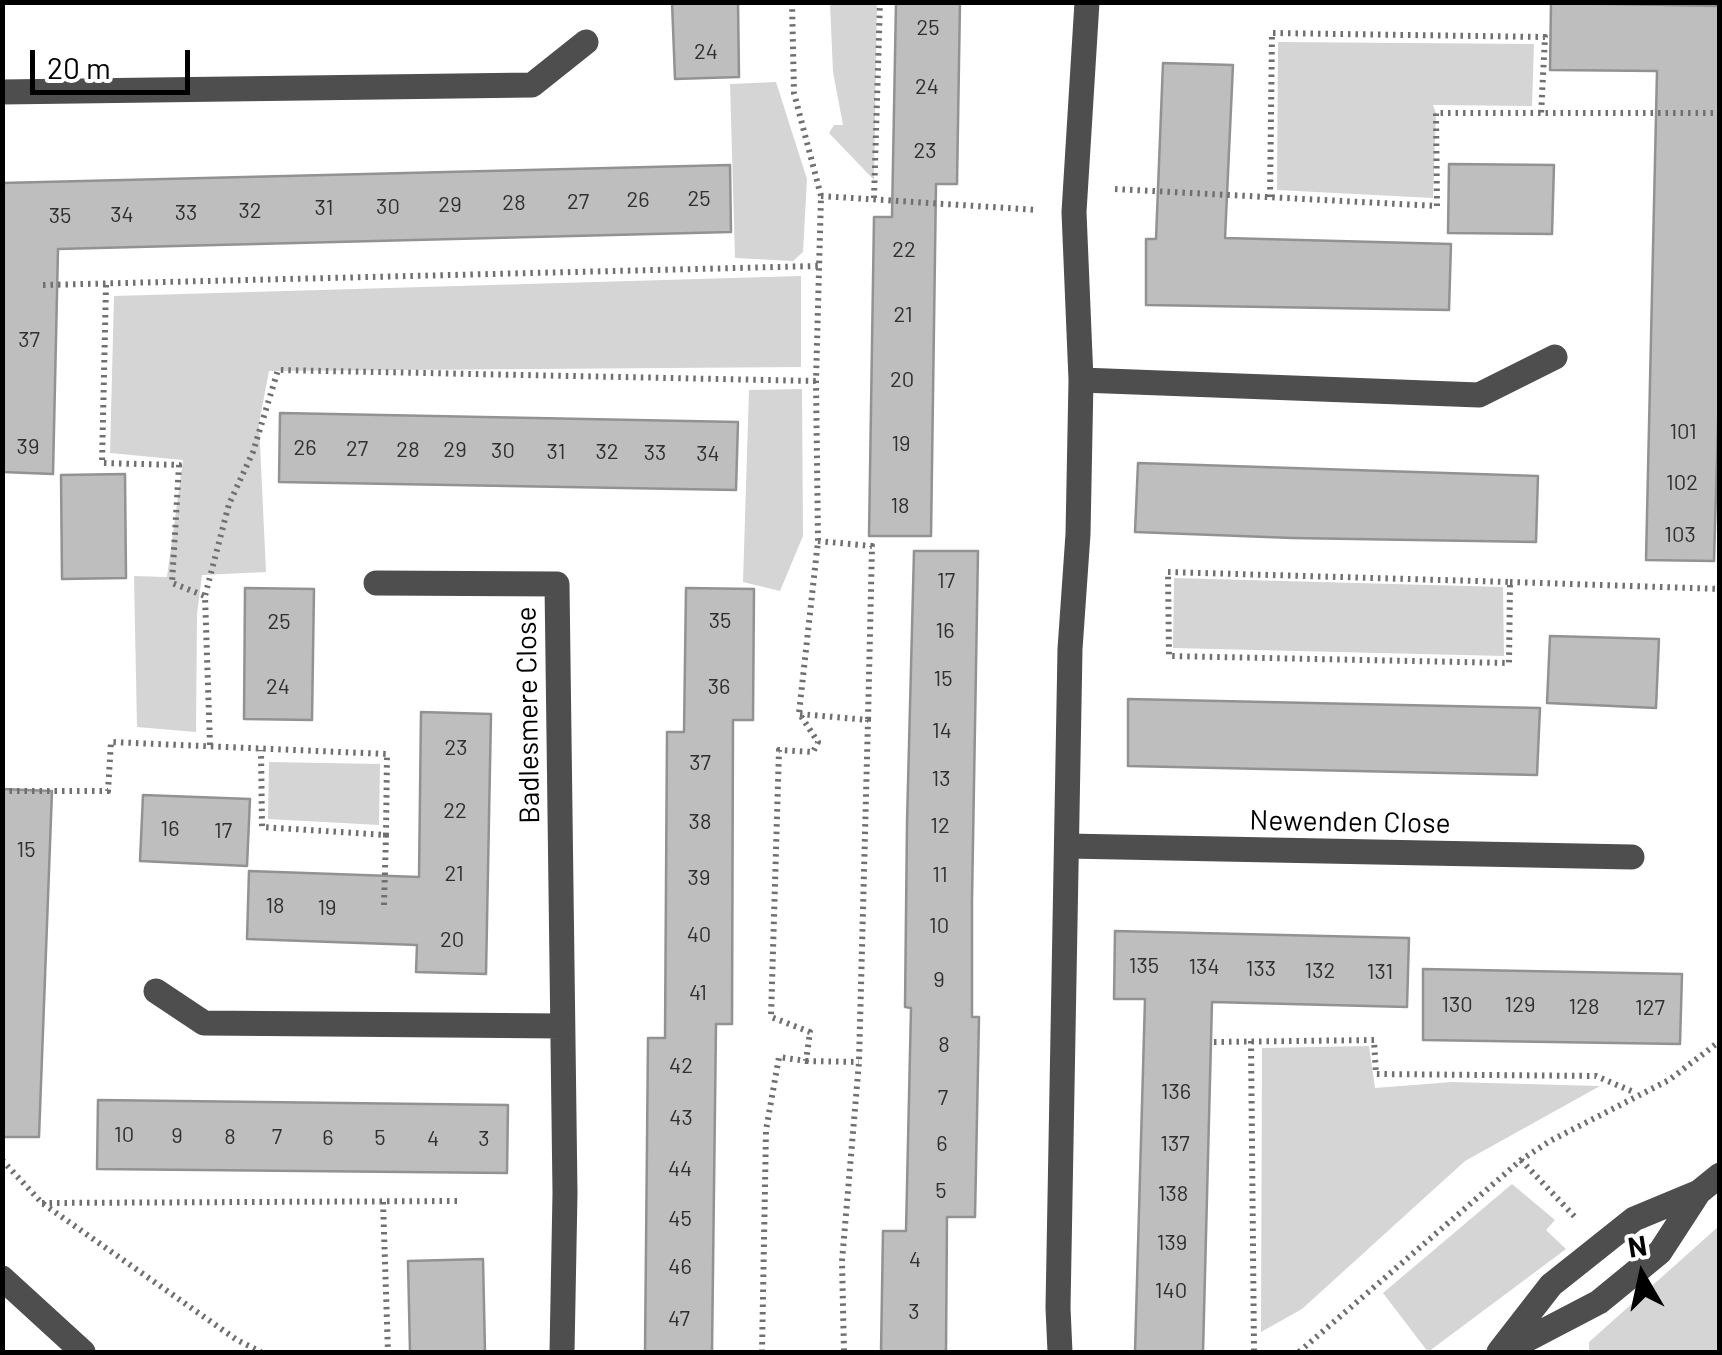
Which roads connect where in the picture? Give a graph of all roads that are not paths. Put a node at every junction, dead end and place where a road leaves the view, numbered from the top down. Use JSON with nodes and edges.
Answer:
{"nodes":[{"id":1,"x":1086,"y":2,"type":"edge"},
{"id":2,"x":586,"y":42,"type":"dead end"},
{"id":3,"x":2,"y":92,"type":"edge"},
{"id":4,"x":1555,"y":358,"type":"dead end"},
{"id":5,"x":1080,"y":380,"type":"junction"},
{"id":6,"x":376,"y":583,"type":"dead end"},
{"id":7,"x":1067,"y":846,"type":"junction"},
{"id":8,"x":1632,"y":857,"type":"dead end"},
{"id":9,"x":156,"y":991,"type":"dead end"},
{"id":10,"x":562,"y":1026,"type":"junction"},
{"id":11,"x":1720,"y":1175,"type":"edge"},
{"id":12,"x":1699,"y":1192,"type":"junction"},
{"id":13,"x":2,"y":1278,"type":"edge"},
{"id":14,"x":80,"y":1352,"type":"edge"},
{"id":15,"x":562,"y":1352,"type":"edge"},
{"id":16,"x":1060,"y":1352,"type":"edge"},
{"id":17,"x":1501,"y":1352,"type":"edge"}],
"edges":[{"from":1,"to":5,"type":"street"},
{"from":2,"to":3,"type":"street"},
{"from":4,"to":5,"type":"street"},
{"from":5,"to":7,"type":"street"},
{"from":6,"to":10,"type":"street","name":"Badlesmere Close"},
{"from":7,"to":8,"type":"street","name":"Newenden Close"},
{"from":7,"to":16,"type":"street"},
{"from":9,"to":10,"type":"street"},
{"from":10,"to":15,"type":"street","name":"Badlesmere Close"},
{"from":11,"to":12,"type":"street"},
{"from":12,"to":17,"type":"street"},
{"from":12,"to":17,"type":"street"},
{"from":13,"to":14,"type":"street"}]}
